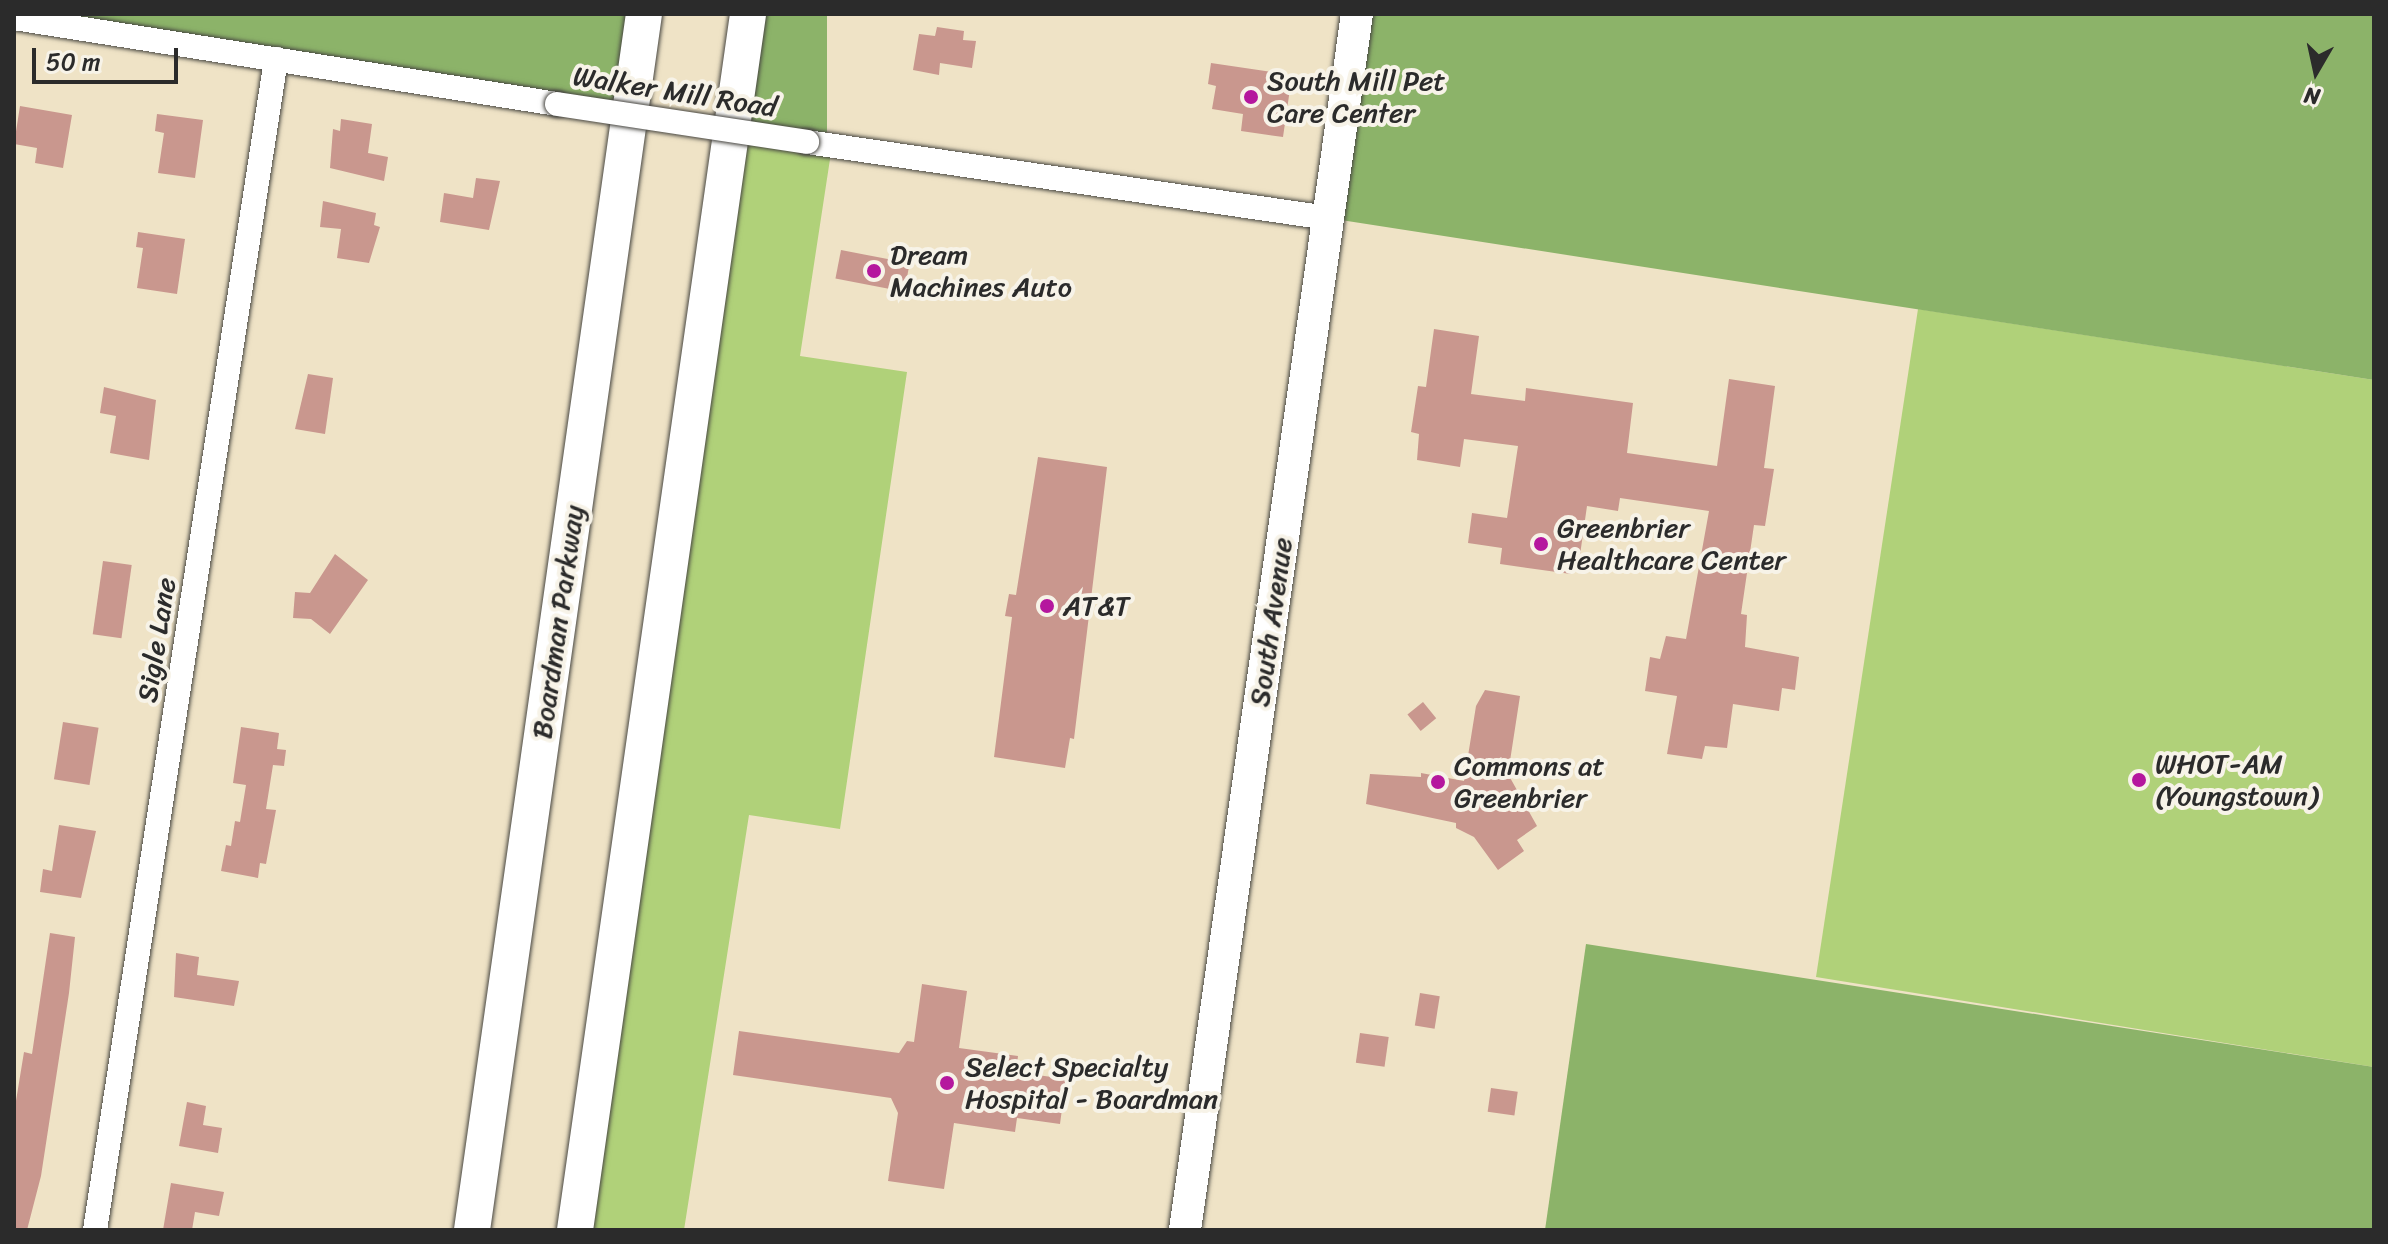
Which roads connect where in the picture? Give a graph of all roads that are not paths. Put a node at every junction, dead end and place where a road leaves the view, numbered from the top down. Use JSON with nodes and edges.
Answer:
{"nodes":[{"id":1,"x":644,"y":14,"type":"edge"},
{"id":2,"x":748,"y":14,"type":"edge"},
{"id":3,"x":1357,"y":14,"type":"edge"},
{"id":4,"x":14,"y":18,"type":"edge"},
{"id":5,"x":276,"y":59,"type":"junction"},
{"id":6,"x":1328,"y":218,"type":"junction"},
{"id":7,"x":95,"y":1230,"type":"edge"},
{"id":8,"x":472,"y":1230,"type":"edge"},
{"id":9,"x":575,"y":1230,"type":"edge"},
{"id":10,"x":1185,"y":1230,"type":"edge"}],
"edges":[{"from":1,"to":8,"type":"highway","name":"Boardman Parkway"},
{"from":2,"to":9,"type":"highway"},
{"from":3,"to":6,"type":"main road","name":"South Avenue"},
{"from":4,"to":5,"type":"street","name":"Walker Mill Road"},
{"from":5,"to":6,"type":"street","name":"Walker Mill Road","bridge":true},
{"from":5,"to":7,"type":"street","name":"Sigle Lane"},
{"from":6,"to":10,"type":"main road","name":"South Avenue"}]}
